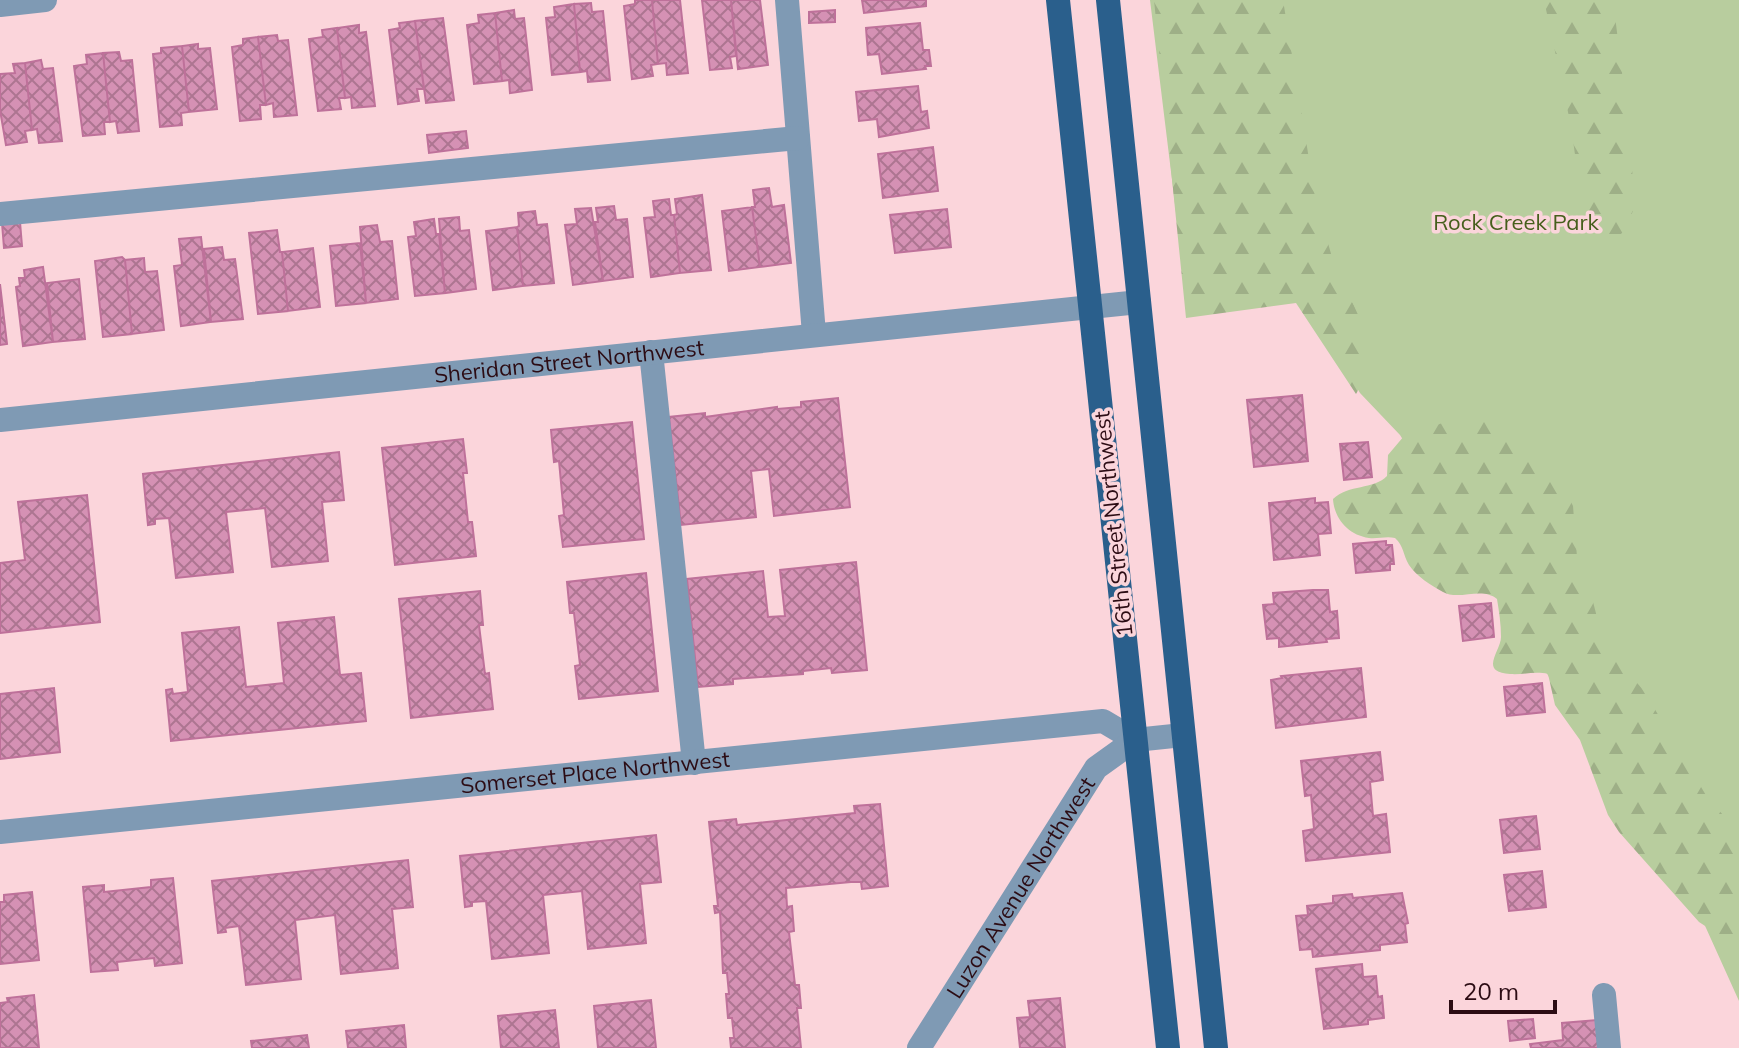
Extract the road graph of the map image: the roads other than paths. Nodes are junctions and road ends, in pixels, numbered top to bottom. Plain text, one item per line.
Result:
1 (45, 0) edge
2 (787, 0) edge
3 (1058, 0) edge
4 (1108, 0) edge
5 (0, 5) edge
6 (798, 138) junction
7 (0, 214) edge
8 (1139, 302) junction
9 (1090, 307) junction
10 (814, 334) junction
11 (651, 352) junction
12 (0, 420) edge
13 (1183, 735) junction
14 (1135, 740) junction
15 (694, 763) junction
16 (0, 832) edge
17 (1604, 995) dead end
18 (919, 1048) edge
19 (1168, 1048) edge
20 (1216, 1048) edge
21 (1609, 1048) edge

1 - 5 street
2 - 6 street
3 - 9 main road, 16th Street Northwest
4 - 8 main road
6 - 7 street
6 - 10 street
8 - 9 street, Sheridan Street Northwest
8 - 13 main road
9 - 10 street, Sheridan Street Northwest
9 - 14 main road, 16th Street Northwest
10 - 11 street, Sheridan Street Northwest
11 - 12 street, Sheridan Street Northwest
11 - 15 street
13 - 14 street
13 - 20 main road
14 - 15 street, Somerset Place Northwest
14 - 18 street, Luzon Avenue Northwest
14 - 19 main road, 16th Street Northwest
15 - 16 street, Somerset Place Northwest
17 - 21 street

